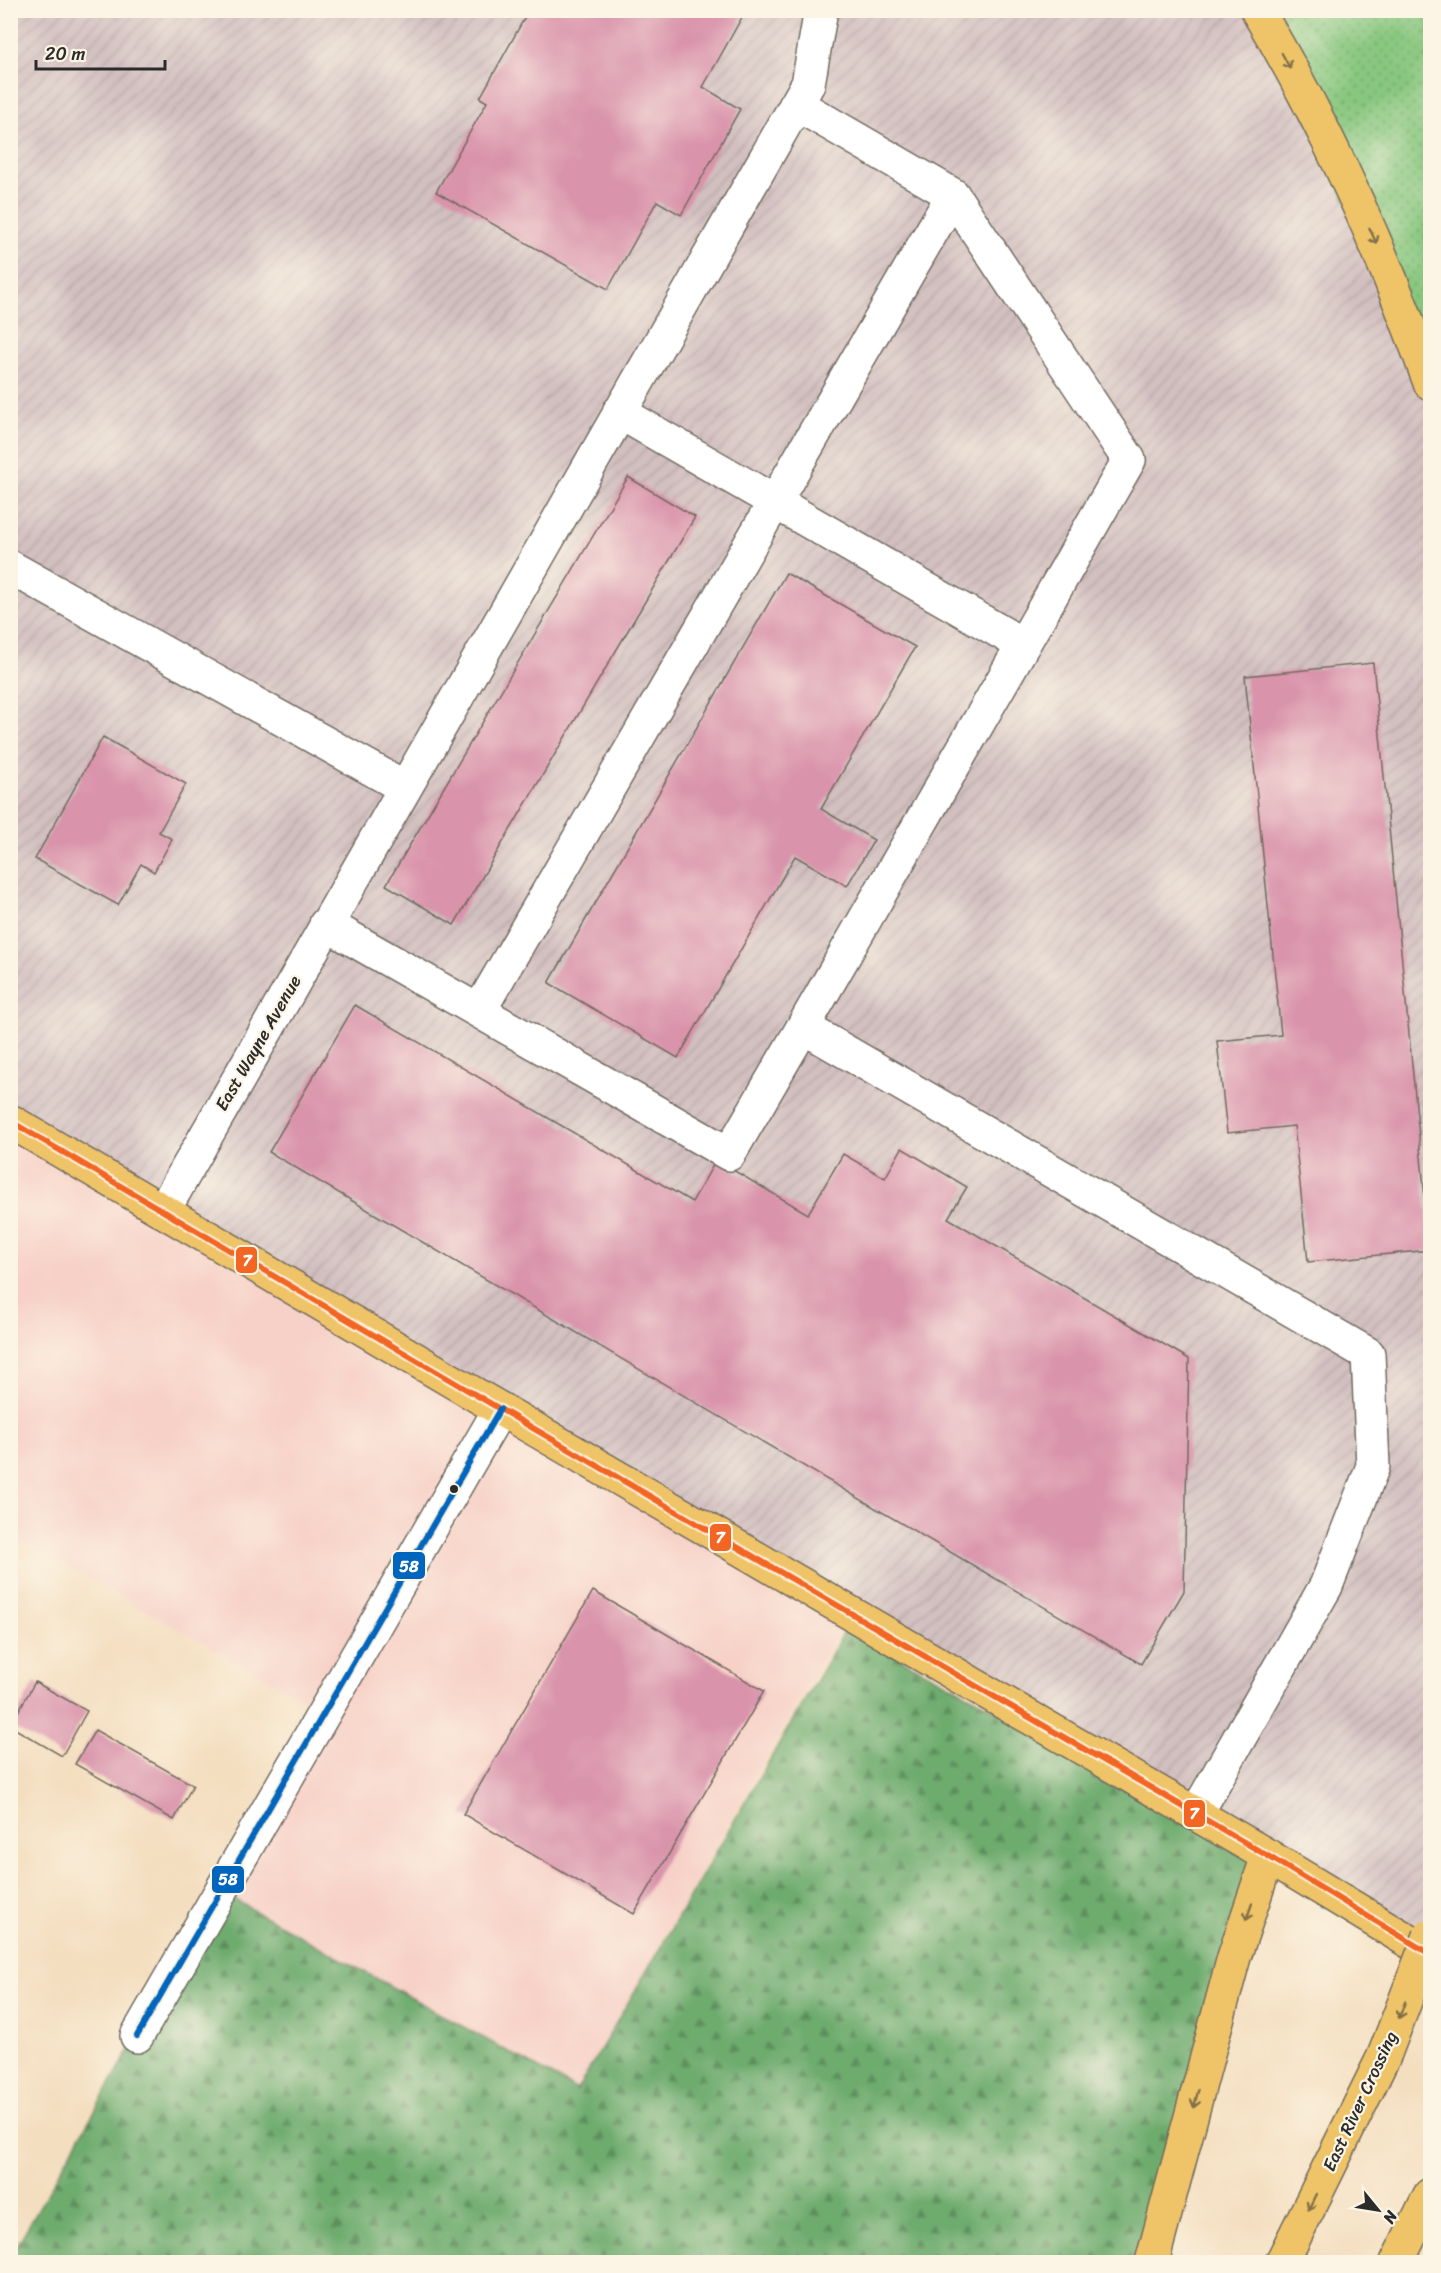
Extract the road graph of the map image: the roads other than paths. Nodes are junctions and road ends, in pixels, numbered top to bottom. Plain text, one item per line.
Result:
1 (821, 10) edge
2 (1257, 10) edge
3 (796, 104) junction
4 (952, 195) junction
5 (1431, 383) edge
6 (619, 412) junction
7 (775, 502) junction
8 (10, 567) edge
9 (1023, 645) junction
10 (404, 787) junction
11 (326, 924) junction
12 (479, 1011) junction
13 (802, 1027) junction
14 (10, 1121) edge
15 (163, 1211) junction
16 (500, 1409) junction
17 (1196, 1814) junction
18 (1268, 1856) junction
19 (1431, 1936) edge
20 (1431, 1954) edge
21 (137, 2036) dead end
22 (1431, 2195) edge
23 (1152, 2262) edge
24 (1282, 2262) edge
25 (1397, 2262) edge

1 - 3 street, East Wayne Avenue
2 -> 5 main road
3 - 4 street
3 - 6 street, East Wayne Avenue
4 - 7 street
4 - 9 street
6 - 7 street
6 - 10 street, East Wayne Avenue
7 - 9 street
7 - 12 street
8 - 10 street
9 - 13 street
10 - 11 street, East Wayne Avenue
11 - 12 street
11 - 15 street, East Wayne Avenue
12 - 13 street
13 - 17 street
14 - 15 main road
15 - 16 main road
16 - 17 main road
16 - 21 street
17 - 18 main road
18 - 20 main road
18 -> 23 main road
19 -> 24 main road, East River Crossing, bridge
22 - 25 main road

